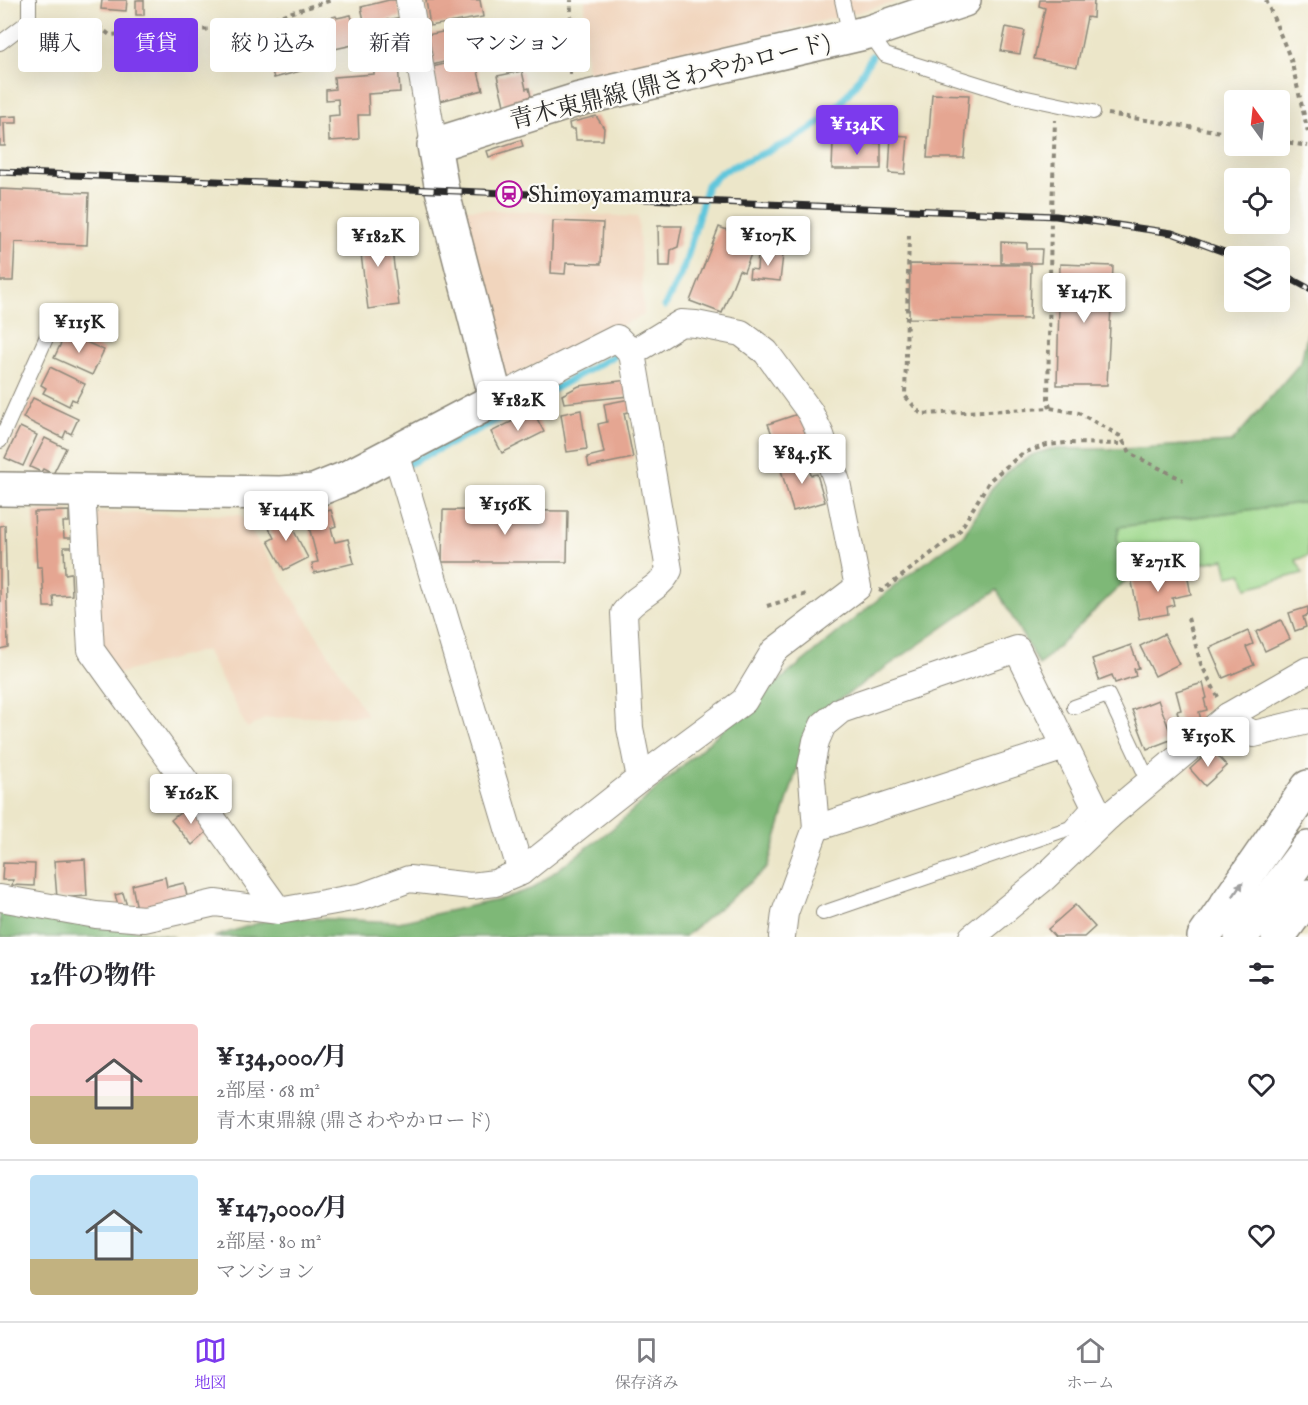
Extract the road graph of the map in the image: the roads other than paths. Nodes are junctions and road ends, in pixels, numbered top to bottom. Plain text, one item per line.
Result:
1 (29, 0) edge
2 (409, 0) edge
3 (842, 0) edge
4 (964, 0) edge
5 (859, 34) junction
6 (0, 43) edge
7 (1093, 112) road end
8 (434, 146) junction
9 (56, 316) dead end
10 (632, 353) junction
11 (496, 399) junction
12 (0, 441) edge
13 (399, 464) junction
14 (0, 489) edge
15 (83, 501) junction
16 (1308, 670) edge
17 (1074, 707) dead end
18 (1228, 716) junction
19 (1308, 722) edge
20 (1065, 747) junction
21 (640, 778) junction
22 (1149, 782) junction
23 (1308, 787) edge
24 (1101, 809) junction
25 (816, 828) junction
26 (1308, 848) edge
27 (521, 872) junction
28 (1308, 896) edge
29 (0, 898) edge
30 (279, 911) junction
31 (823, 913) dead end
32 (782, 937) edge
33 (972, 937) edge
34 (1204, 937) edge
35 (1241, 937) edge
36 (1278, 937) edge

1 - 6 lane
2 - 8 street
3 - 5 lane
4 - 5 main road, 青木東鼎線 (鼎さわやかロード)
5 - 7 lane
5 - 8 main road, 青木東鼎線 (鼎さわやかロード)
8 - 11 main road
9 - 12 lane
10 - 11 street
10 - 21 street
10 - 21 street
11 - 13 main road
13 - 15 main road
13 - 27 street
14 - 15 main road
15 - 30 street
16 - 18 street
17 - 22 lane
18 - 19 street
18 - 22 street
20 - 24 street
20 - 25 street
20 - 25 street
21 - 27 street
22 - 24 street
34 -> 23 main road
24 - 31 lane
24 - 33 street
25 - 32 street
26 - 35 main road
27 - 30 street
28 - 36 main road
29 - 30 street

